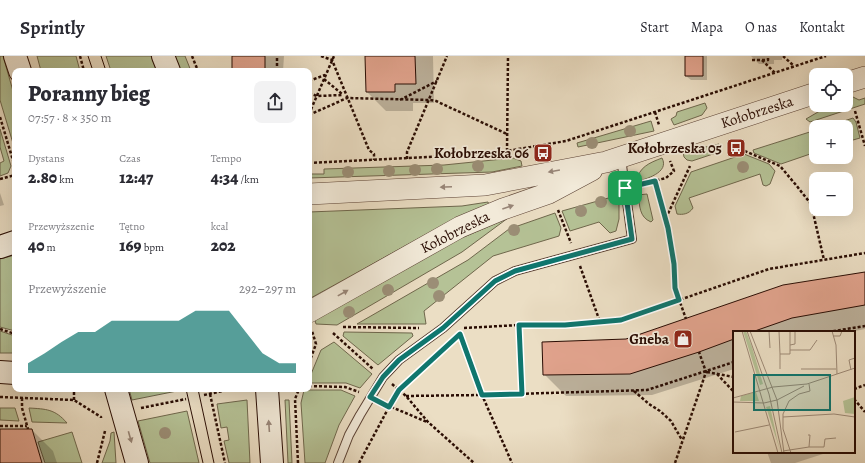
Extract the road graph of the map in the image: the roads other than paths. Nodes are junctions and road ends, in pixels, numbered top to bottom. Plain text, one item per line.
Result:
1 (15, 56) edge
2 (163, 56) edge
3 (19, 68) edge
4 (168, 68) edge
5 (865, 77) edge
6 (853, 81) edge
7 (809, 95) edge
8 (614, 159) junction
9 (312, 194) edge
10 (12, 243) edge
11 (0, 247) edge
12 (312, 320) edge
13 (0, 372) edge
14 (12, 373) edge
15 (117, 392) edge
16 (267, 392) edge
17 (137, 463) edge
18 (272, 463) edge
19 (338, 463) edge

1 - 3 main road
2 - 4 main road
5 - 6 street
7 - 8 street, Kołobrzeska
8 -> 9 street, Kołobrzeska
12 -> 8 street, Kołobrzeska
8 - 19 lane
10 - 11 main road
13 - 14 main road
15 -> 17 main road
18 -> 16 main road

